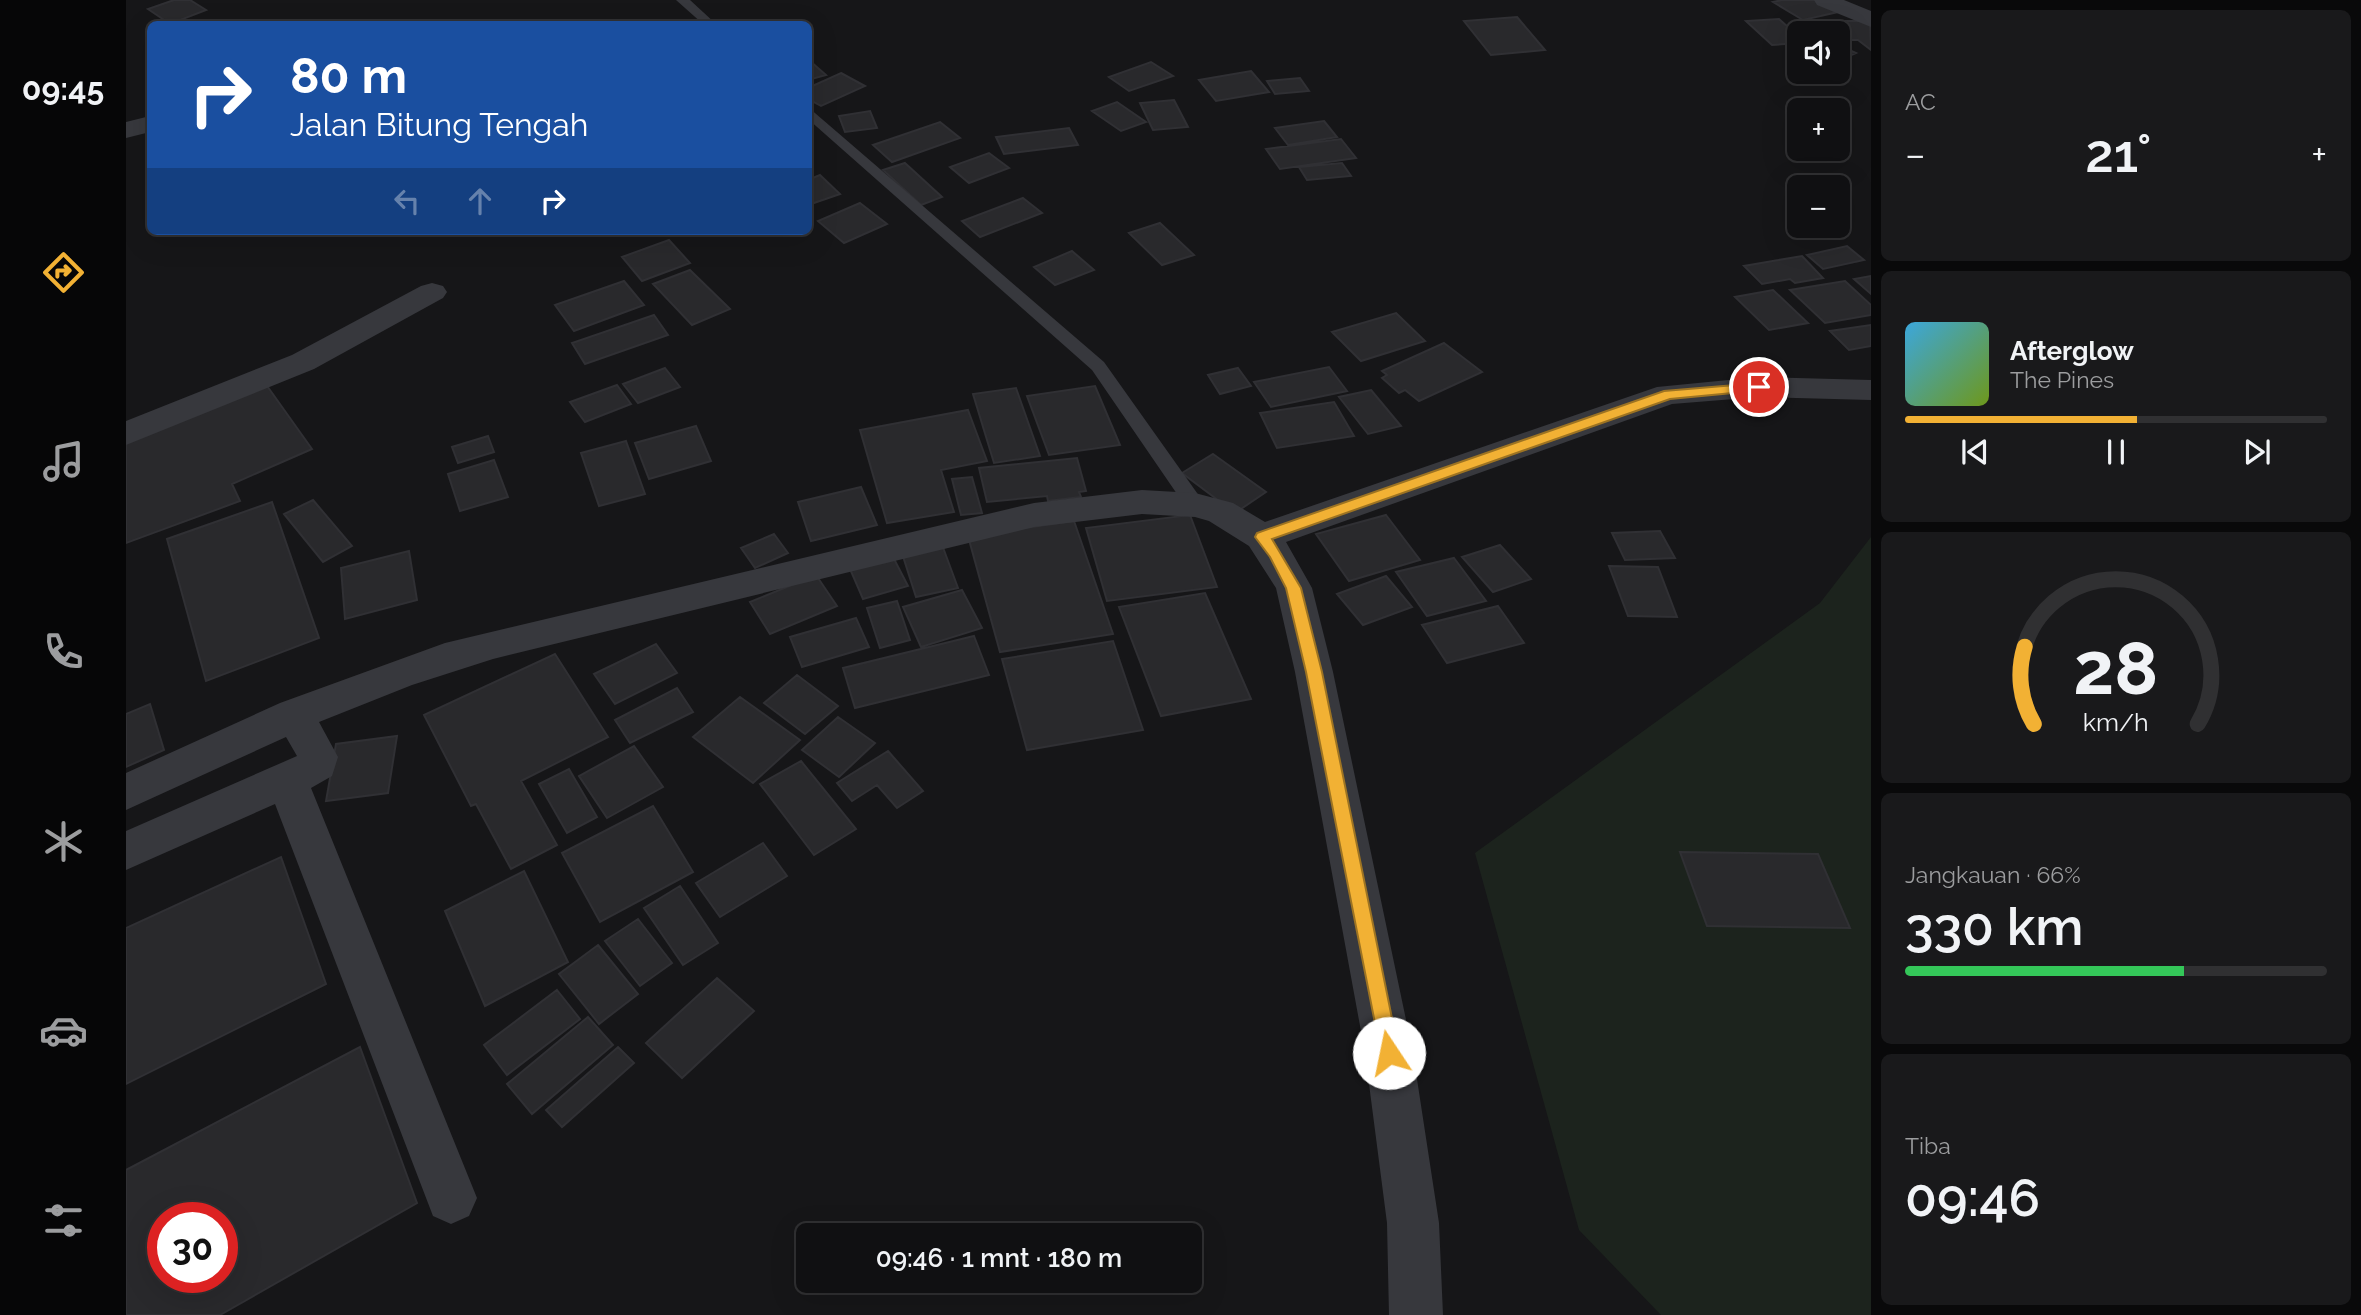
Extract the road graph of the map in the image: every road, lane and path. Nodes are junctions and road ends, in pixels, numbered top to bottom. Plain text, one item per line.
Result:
1 (682, 0) edge
2 (1825, 0) edge
3 (1871, 20) edge
4 (706, 21) edge
5 (812, 115) edge
6 (147, 125) edge
7 (126, 130) edge
8 (432, 292) dead end
9 (1871, 390) edge
10 (126, 434) edge
11 (1195, 505) junction
12 (1262, 537) junction
13 (294, 714) junction
14 (287, 780) junction
15 (126, 792) edge
16 (126, 851) edge
17 (451, 1198) dead end
18 (1416, 1315) edge

1 - 4 lane
2 - 3 street
5 - 11 lane
6 - 7 street
8 - 10 street
9 - 12 street
11 - 12 street
11 - 13 street
12 - 18 street
13 - 14 street
13 - 15 street
14 - 16 street
14 - 17 street

